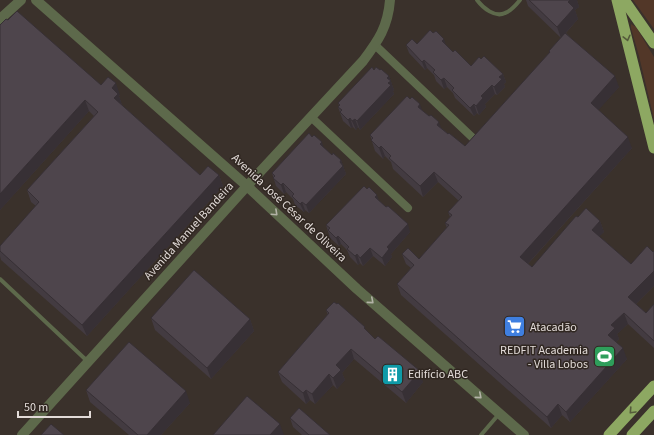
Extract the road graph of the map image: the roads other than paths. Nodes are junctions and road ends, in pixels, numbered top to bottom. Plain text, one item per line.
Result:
1 (21, 0) edge
2 (36, 0) edge
3 (390, 0) edge
4 (477, 0) edge
5 (520, 0) edge
6 (617, 0) edge
7 (624, 0) edge
8 (627, 0) edge
9 (0, 19) edge
10 (654, 42) edge
11 (375, 45) junction
12 (311, 117) junction
13 (475, 140) edge
14 (654, 148) edge
15 (247, 186) junction
16 (408, 208) dead end
17 (0, 279) edge
18 (89, 361) junction
19 (654, 386) edge
20 (654, 411) edge
21 (500, 414) junction
22 (22, 435) edge
23 (481, 435) edge
24 (524, 435) edge
25 (609, 435) edge
26 (632, 435) edge

1 - 9 street
2 - 15 street, Avenida José César de Oliveira
3 - 11 street, Avenida Manuel Bandeira
4 - 5 lane
6 -> 14 highway
7 - 10 highway
8 - 10 street
11 - 12 street, Avenida Manuel Bandeira
11 - 13 street
12 - 15 street, Avenida Manuel Bandeira
12 - 16 street
15 - 18 street, Avenida Manuel Bandeira
15 -> 21 street, Avenida José César de Oliveira
17 - 18 lane
18 - 22 street, Avenida Manuel Bandeira
19 -> 25 highway
20 - 26 highway
21 - 23 lane
21 - 24 street, Avenida José César de Oliveira

